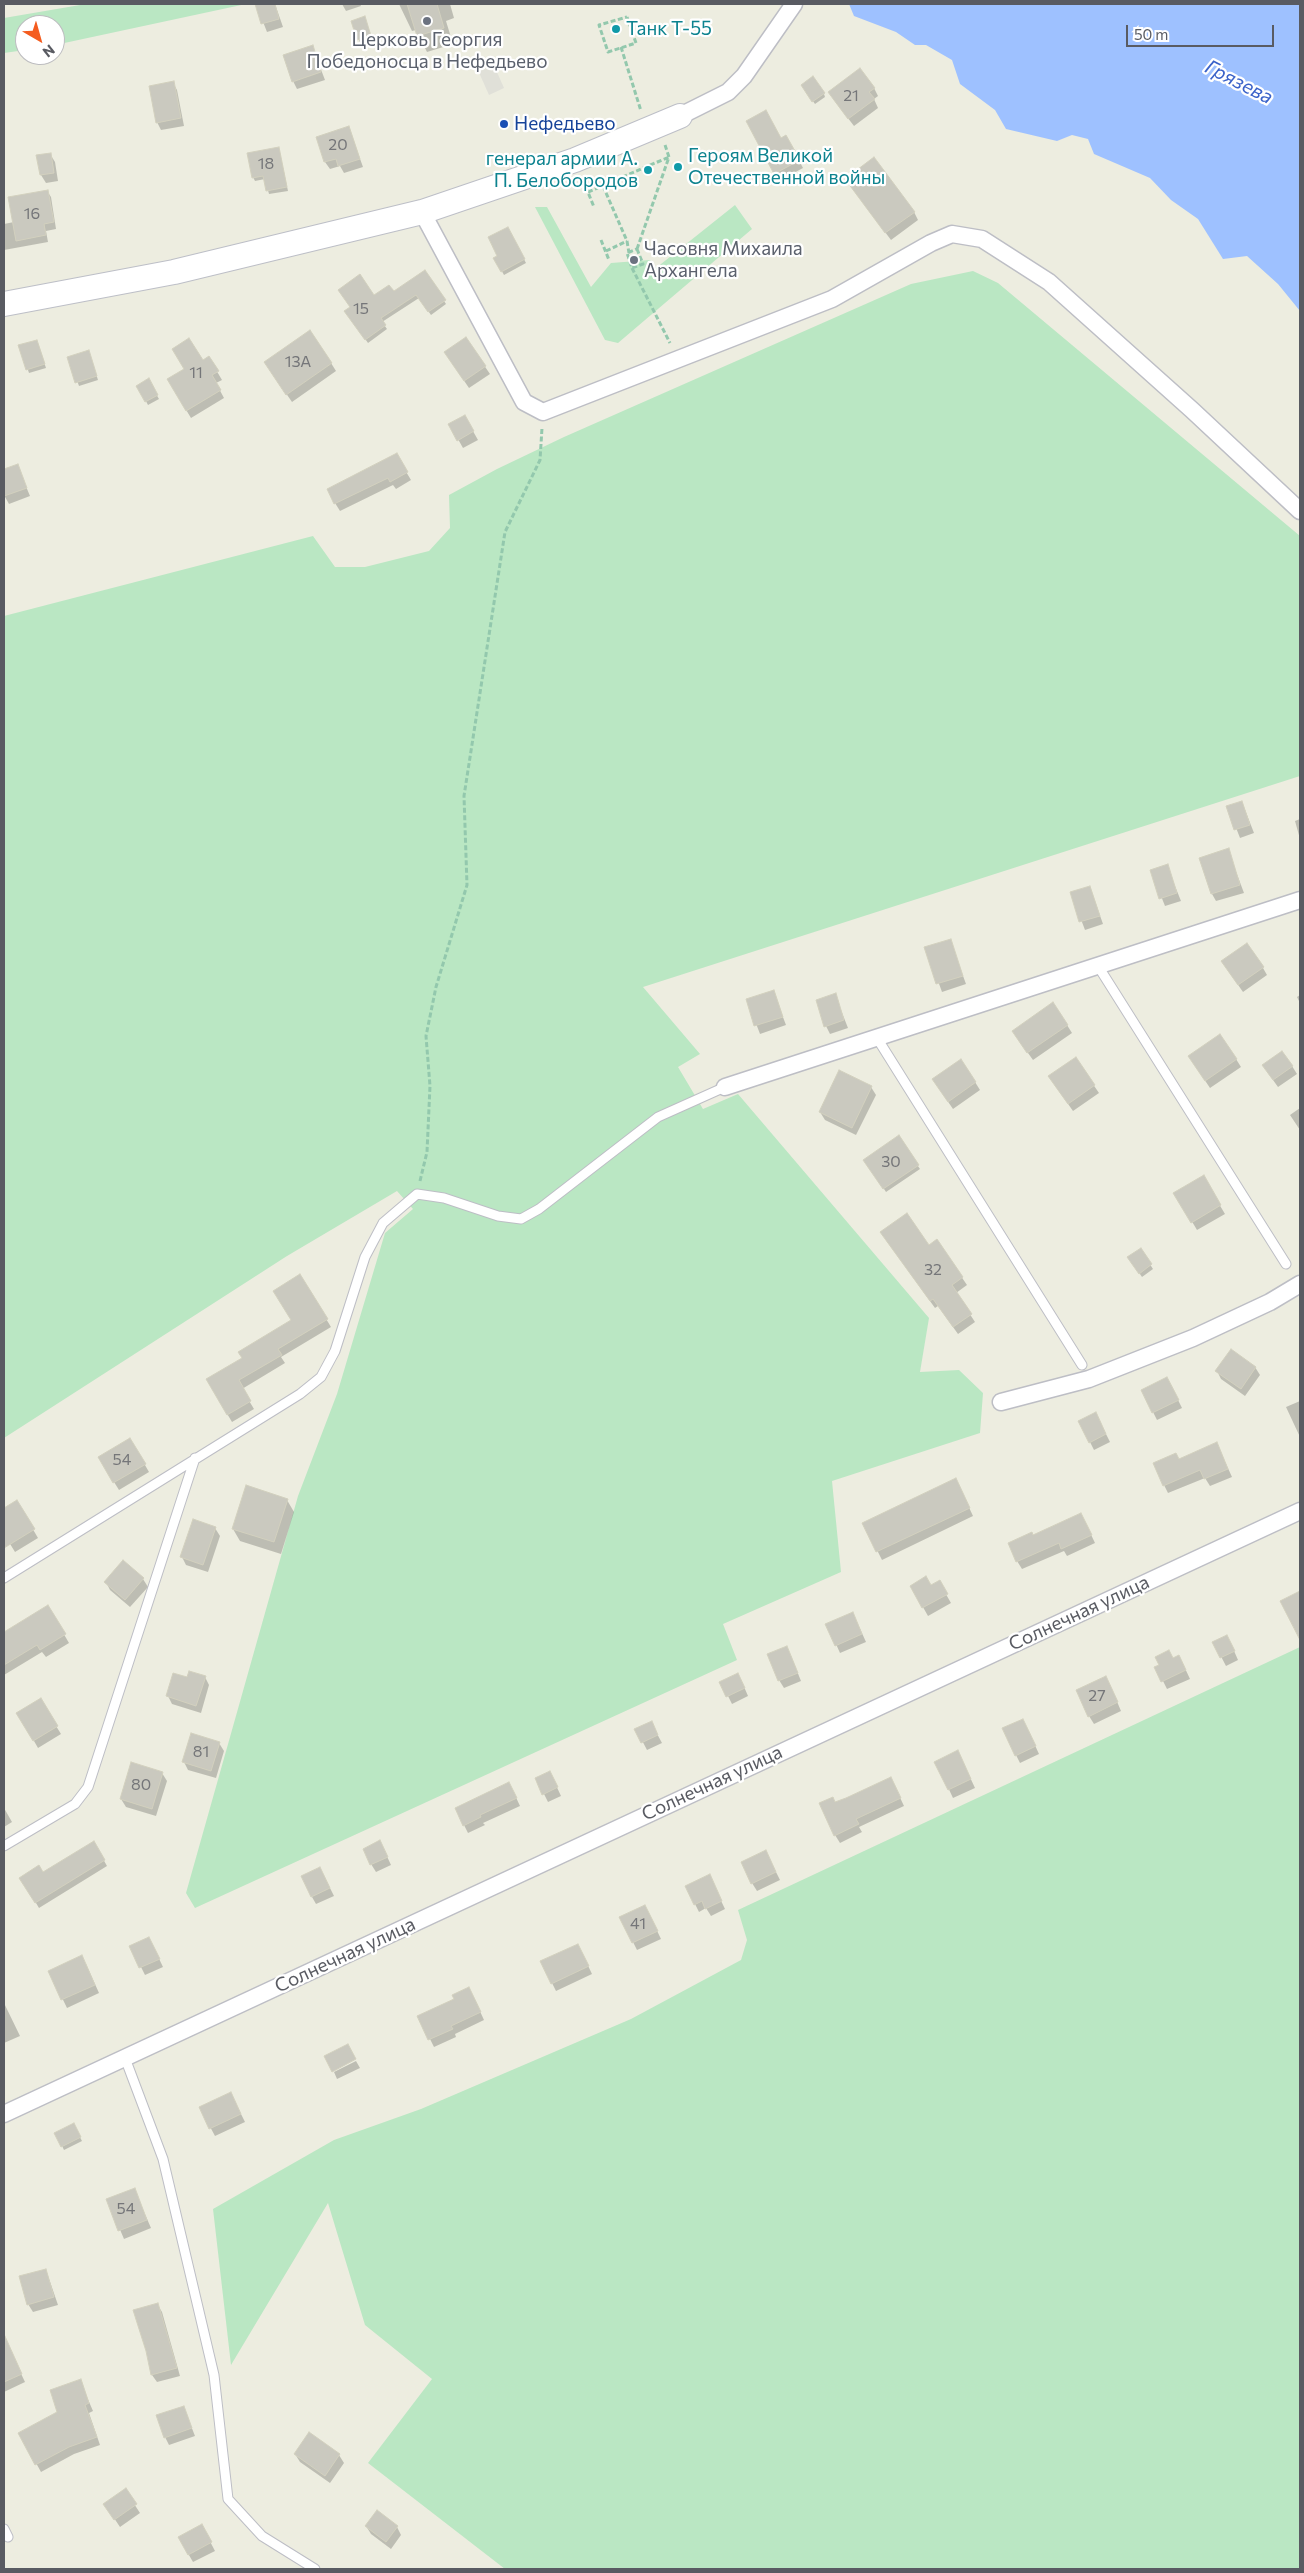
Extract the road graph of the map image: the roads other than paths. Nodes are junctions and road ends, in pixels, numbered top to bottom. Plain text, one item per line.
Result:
1 (794, 4) edge
2 (680, 116) joint
3 (422, 212) junction
4 (4, 304) edge
5 (1300, 511) edge
6 (1300, 900) edge
7 (1098, 966) junction
8 (876, 1038) junction
9 (725, 1087) joint
10 (1286, 1264) dead end
11 (1300, 1284) edge
12 (1082, 1365) dead end
13 (1001, 1402) dead end
14 (195, 1458) junction
15 (1300, 1511) edge
16 (4, 1578) edge
17 (4, 1846) edge
18 (125, 2058) junction
19 (4, 2114) edge
20 (315, 2569) edge

1 - 2 street
2 - 3 street
3 - 4 street
3 - 5 street
6 - 7 street
7 - 8 street
7 - 10 lane
8 - 9 street
8 - 12 lane
9 - 14 lane
11 - 13 street
14 - 16 lane
14 - 17 lane
15 - 18 street, Солнечная улица
18 - 19 street, Солнечная улица
18 - 20 lane

